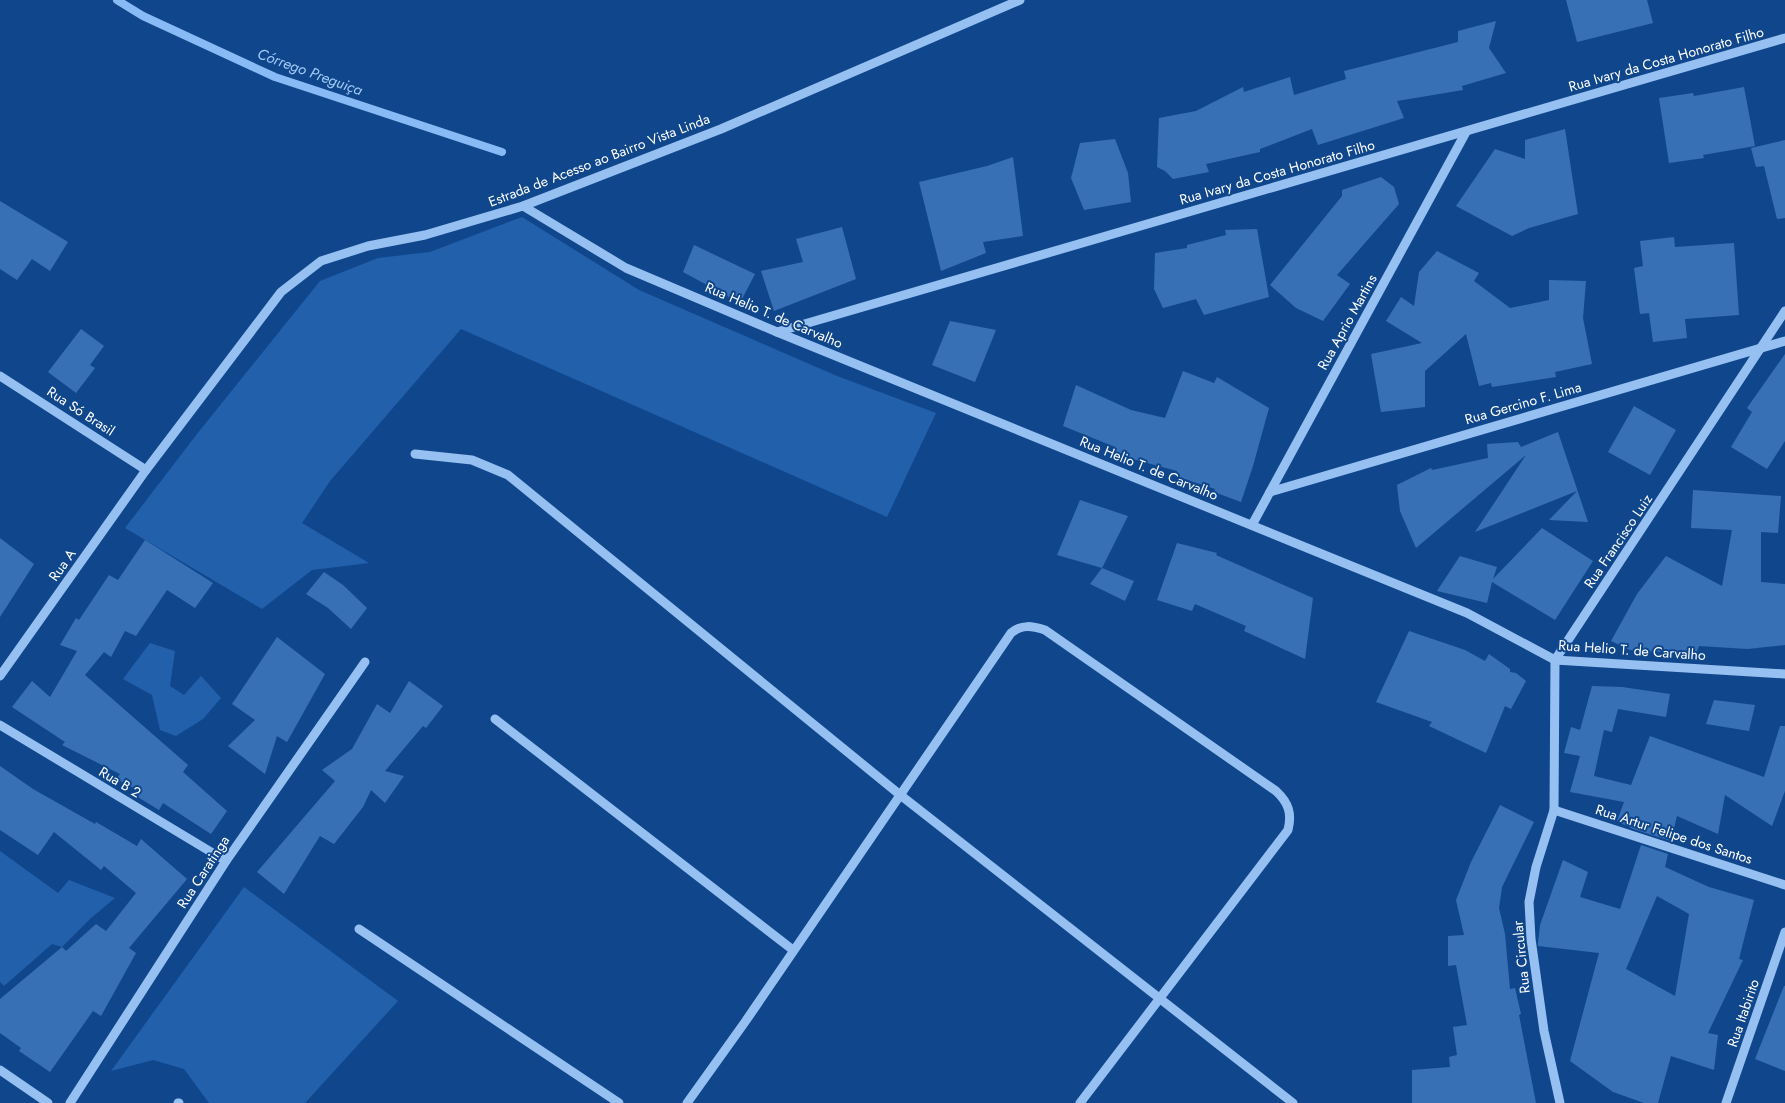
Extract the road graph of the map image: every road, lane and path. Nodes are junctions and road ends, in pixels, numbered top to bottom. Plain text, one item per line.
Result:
1 (1020, 0) edge
2 (1785, 38) edge
3 (1466, 132) junction
4 (523, 206) junction
5 (1785, 311) edge
6 (777, 332) junction
7 (1785, 341) edge
8 (1764, 346) junction
9 (0, 376) edge
10 (415, 454) dead end
11 (146, 470) junction
12 (1270, 492) junction
13 (1252, 525) junction
14 (1555, 660) junction
15 (366, 662) dead end
16 (1785, 674) edge
17 (0, 676) edge
18 (495, 720) dead end
19 (0, 726) edge
20 (899, 794) junction
21 (1554, 810) junction
22 (226, 861) junction
23 (1785, 884) edge
24 (359, 928) dead end
25 (1785, 932) edge
26 (793, 950) junction
27 (1160, 998) junction
28 (0, 1070) edge
29 (48, 1103) edge
30 (70, 1103) edge
31 (618, 1103) edge
32 (687, 1103) edge
33 (1080, 1103) edge
34 (1293, 1103) edge
35 (1561, 1103) edge
36 (1726, 1103) edge

1 - 4 street, Estrada de Acesso ao Bairro Vista Linda
2 - 3 street, Rua Ivary da Costa Honorato Filho
3 - 6 street, Rua Ivary da Costa Honorato Filho
3 - 12 street, Rua Aprio Martins
4 - 6 street, Rua Helio T. de Carvalho
4 - 11 street, Estrada de Acesso ao Bairro Vista Linda
5 - 8 street, Rua Francisco Luiz
6 - 13 street, Rua Helio T. de Carvalho
7 - 8 street, Rua Gercino F. Lima
8 - 12 street, Rua Gercino F. Lima
8 - 14 street, Rua Francisco Luiz
9 - 11 street, Rua Só Brasil
10 - 20 street
11 - 17 street, Rua A
12 - 13 street, Rua Aprio Martins
13 - 14 street, Rua Helio T. de Carvalho
14 - 16 street, Rua Helio T. de Carvalho
14 - 21 street
15 - 22 street, Rua Caratinga
18 - 26 street
19 - 22 street, Rua B 2
20 - 26 street
20 - 27 street
20 - 27 street
21 - 23 street, Rua Artur Felipe dos Santos
21 - 35 street, Rua Circular
22 - 30 street, Rua Caratinga
24 - 31 street
25 - 36 street, Rua Itabirito
26 - 32 street
27 - 33 street
27 - 34 street
28 - 29 street

